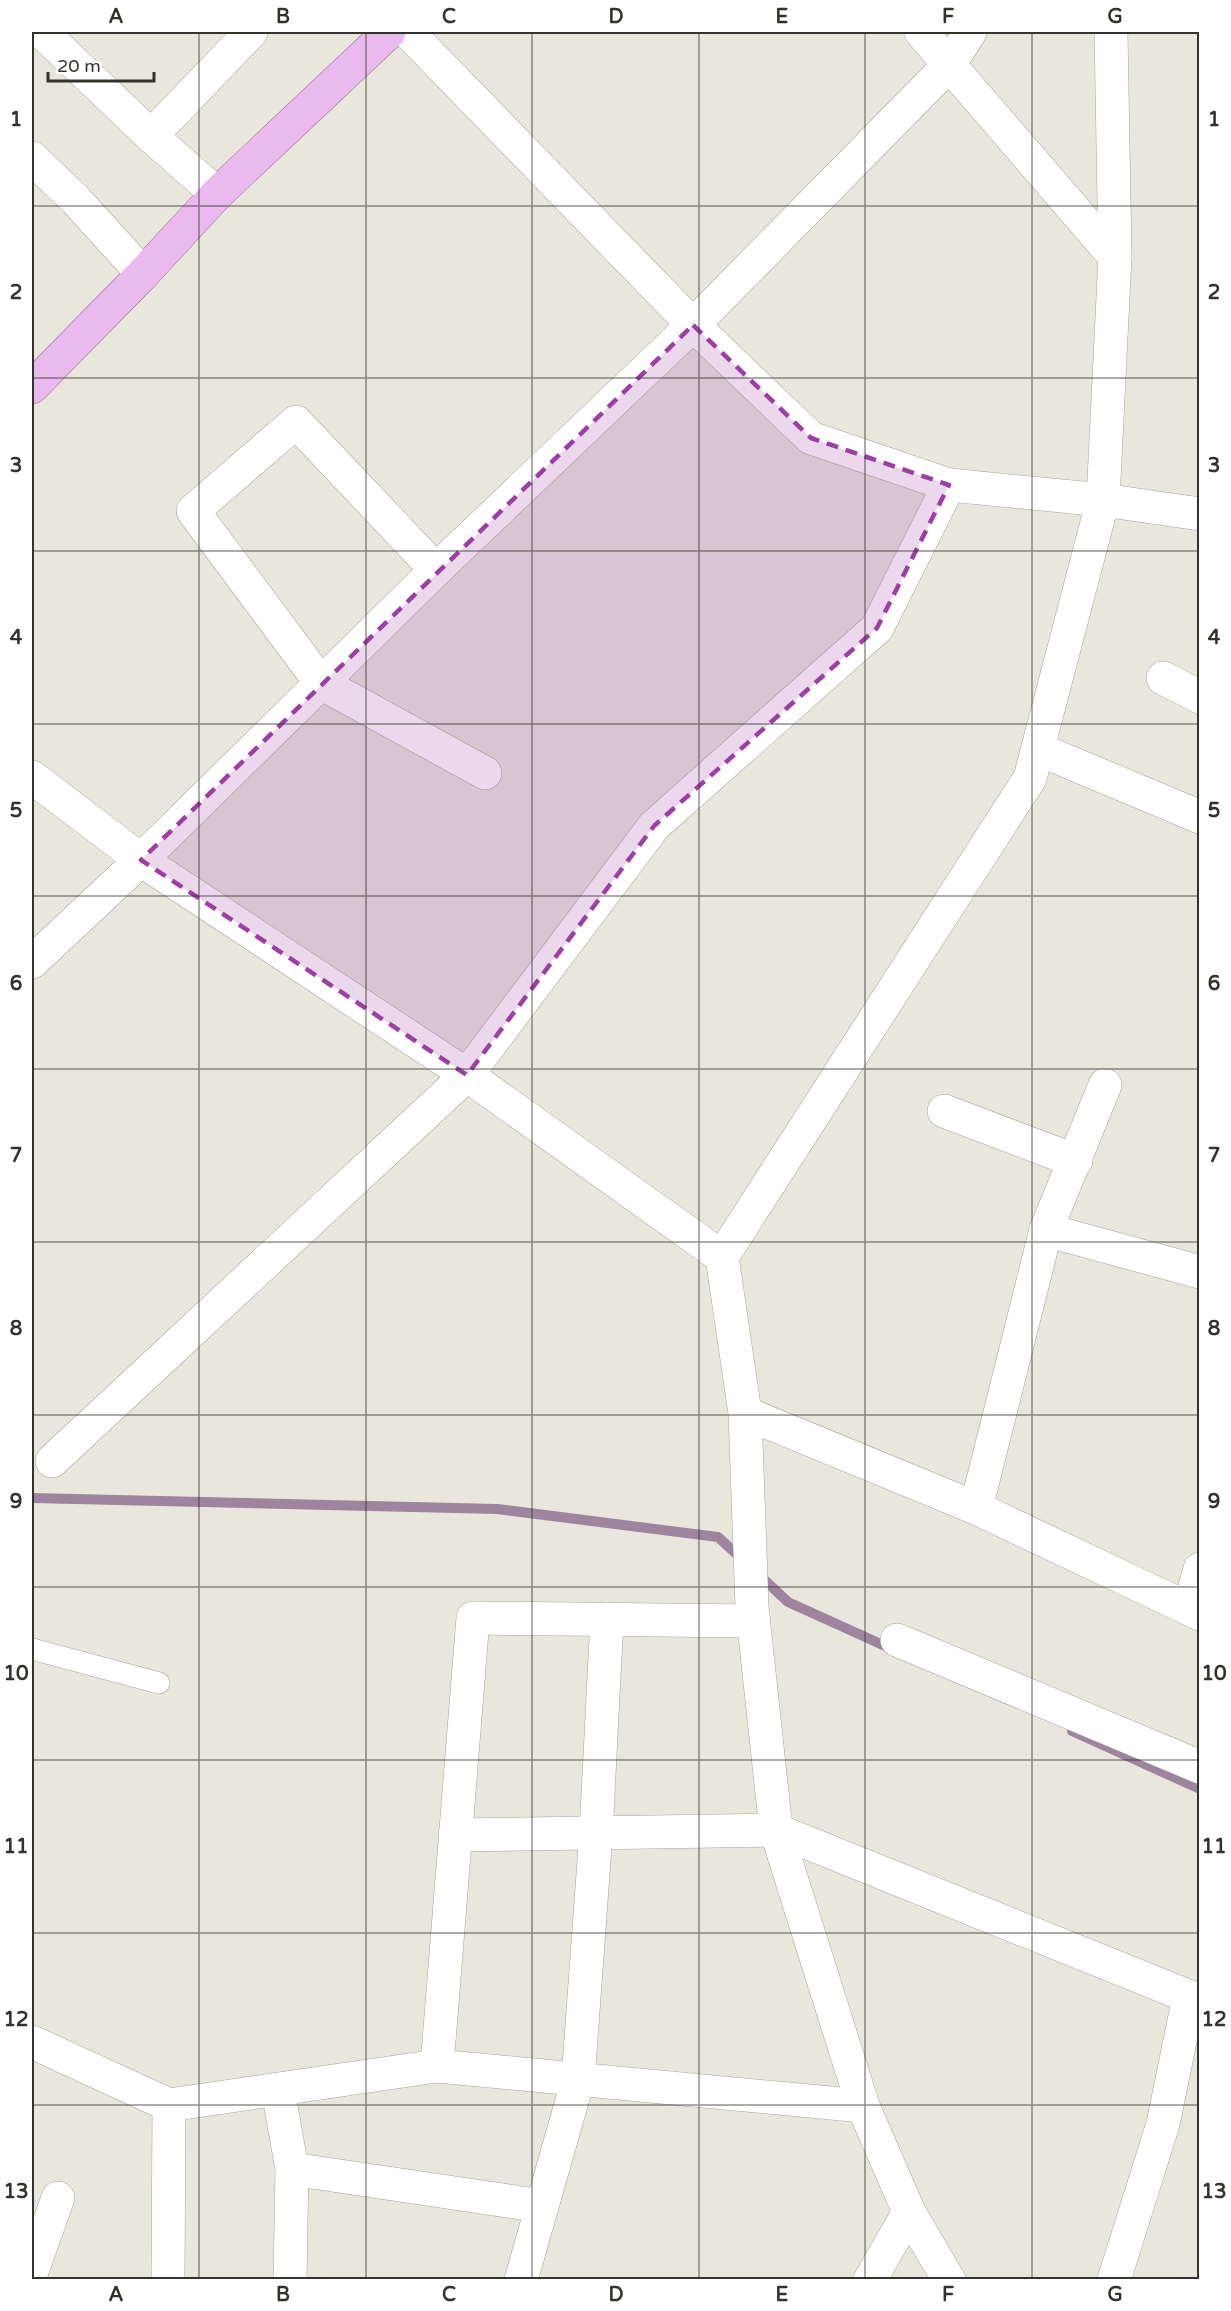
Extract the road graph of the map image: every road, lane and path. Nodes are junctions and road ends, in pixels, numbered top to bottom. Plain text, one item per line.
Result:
1 (42, 32) edge
2 (251, 32) edge
3 (389, 32) edge
4 (408, 32) edge
5 (921, 32) edge
6 (970, 32) edge
7 (1111, 32) edge
8 (949, 65) junction
9 (151, 136) junction
10 (32, 158) edge
11 (217, 194) junction
12 (1115, 256) junction
13 (143, 274) junction
14 (693, 325) junction
15 (32, 387) edge
16 (949, 485) junction
17 (1103, 501) junction
18 (1189, 512) edge
19 (436, 570) junction
20 (1163, 678) dead end
21 (321, 683) junction
22 (1200, 697) edge
23 (1042, 734) junction
24 (485, 773) dead end
25 (32, 777) edge
26 (1200, 817) edge
27 (141, 860) junction
28 (32, 962) edge
29 (467, 1075) junction
30 (1105, 1085) dead end
31 (944, 1112) dead end
32 (1076, 1161) junction
33 (1046, 1230) junction
34 (722, 1257) junction
35 (1200, 1272) edge
36 (745, 1413) junction
37 (52, 1461) dead end
38 (976, 1508) junction
39 (1200, 1569) edge
40 (1194, 1612) edge
41 (753, 1614) junction
42 (608, 1619) junction
43 (897, 1640) dead end
44 (32, 1649) edge
45 (159, 1683) dead end
46 (1200, 1767) edge
47 (776, 1830) junction
48 (596, 1833) junction
49 (454, 1835) junction
50 (1194, 1999) edge
51 (32, 2042) edge
52 (437, 2067) junction
53 (578, 2079) junction
54 (278, 2090) junction
55 (170, 2105) junction
56 (863, 2106) junction
57 (292, 2169) junction
58 (58, 2198) dead end
59 (542, 2206) junction
60 (909, 2212) junction
61 (32, 2271) edge
62 (168, 2280) edge
63 (290, 2280) edge
64 (521, 2280) edge
65 (870, 2280) edge
66 (949, 2280) edge
67 (1114, 2280) edge

1 - 9 street
2 - 9 street
3 - 11 main road
4 - 14 street
5 - 8 street
6 - 8 street
7 - 12 street
8 - 12 street
8 - 14 street
9 - 11 street
10 - 13 street
11 - 13 main road
12 - 17 street
13 - 15 main road
14 - 16 street
14 - 19 street
16 - 17 street
16 - 29 street
17 - 18 street
17 - 23 street
19 - 21 street
19 - 21 street
20 - 22 street
21 - 24 street
21 - 27 street
23 - 26 street
23 - 34 street
25 - 27 street
27 - 28 street
27 - 29 street
29 - 34 street
29 - 37 street
30 - 32 street
31 - 32 street
32 - 33 street
33 - 35 street
33 - 38 street
34 - 36 street
36 - 38 street
36 - 41 street
38 - 40 street
39 - 40 street
41 - 42 street
41 - 47 street
42 - 48 street
42 - 49 street
43 - 46 street
44 - 45 lane
47 - 48 street
47 - 50 street
47 - 56 street
48 - 49 street
48 - 53 street
49 - 52 street
50 - 67 street
51 - 55 street
52 - 53 street
52 - 54 street
53 - 56 street
53 - 59 street
54 - 55 street
54 - 57 street
55 - 62 street
56 - 60 street
57 - 59 street
57 - 63 street
58 - 61 street
59 - 64 street
60 - 65 street
60 - 66 street

